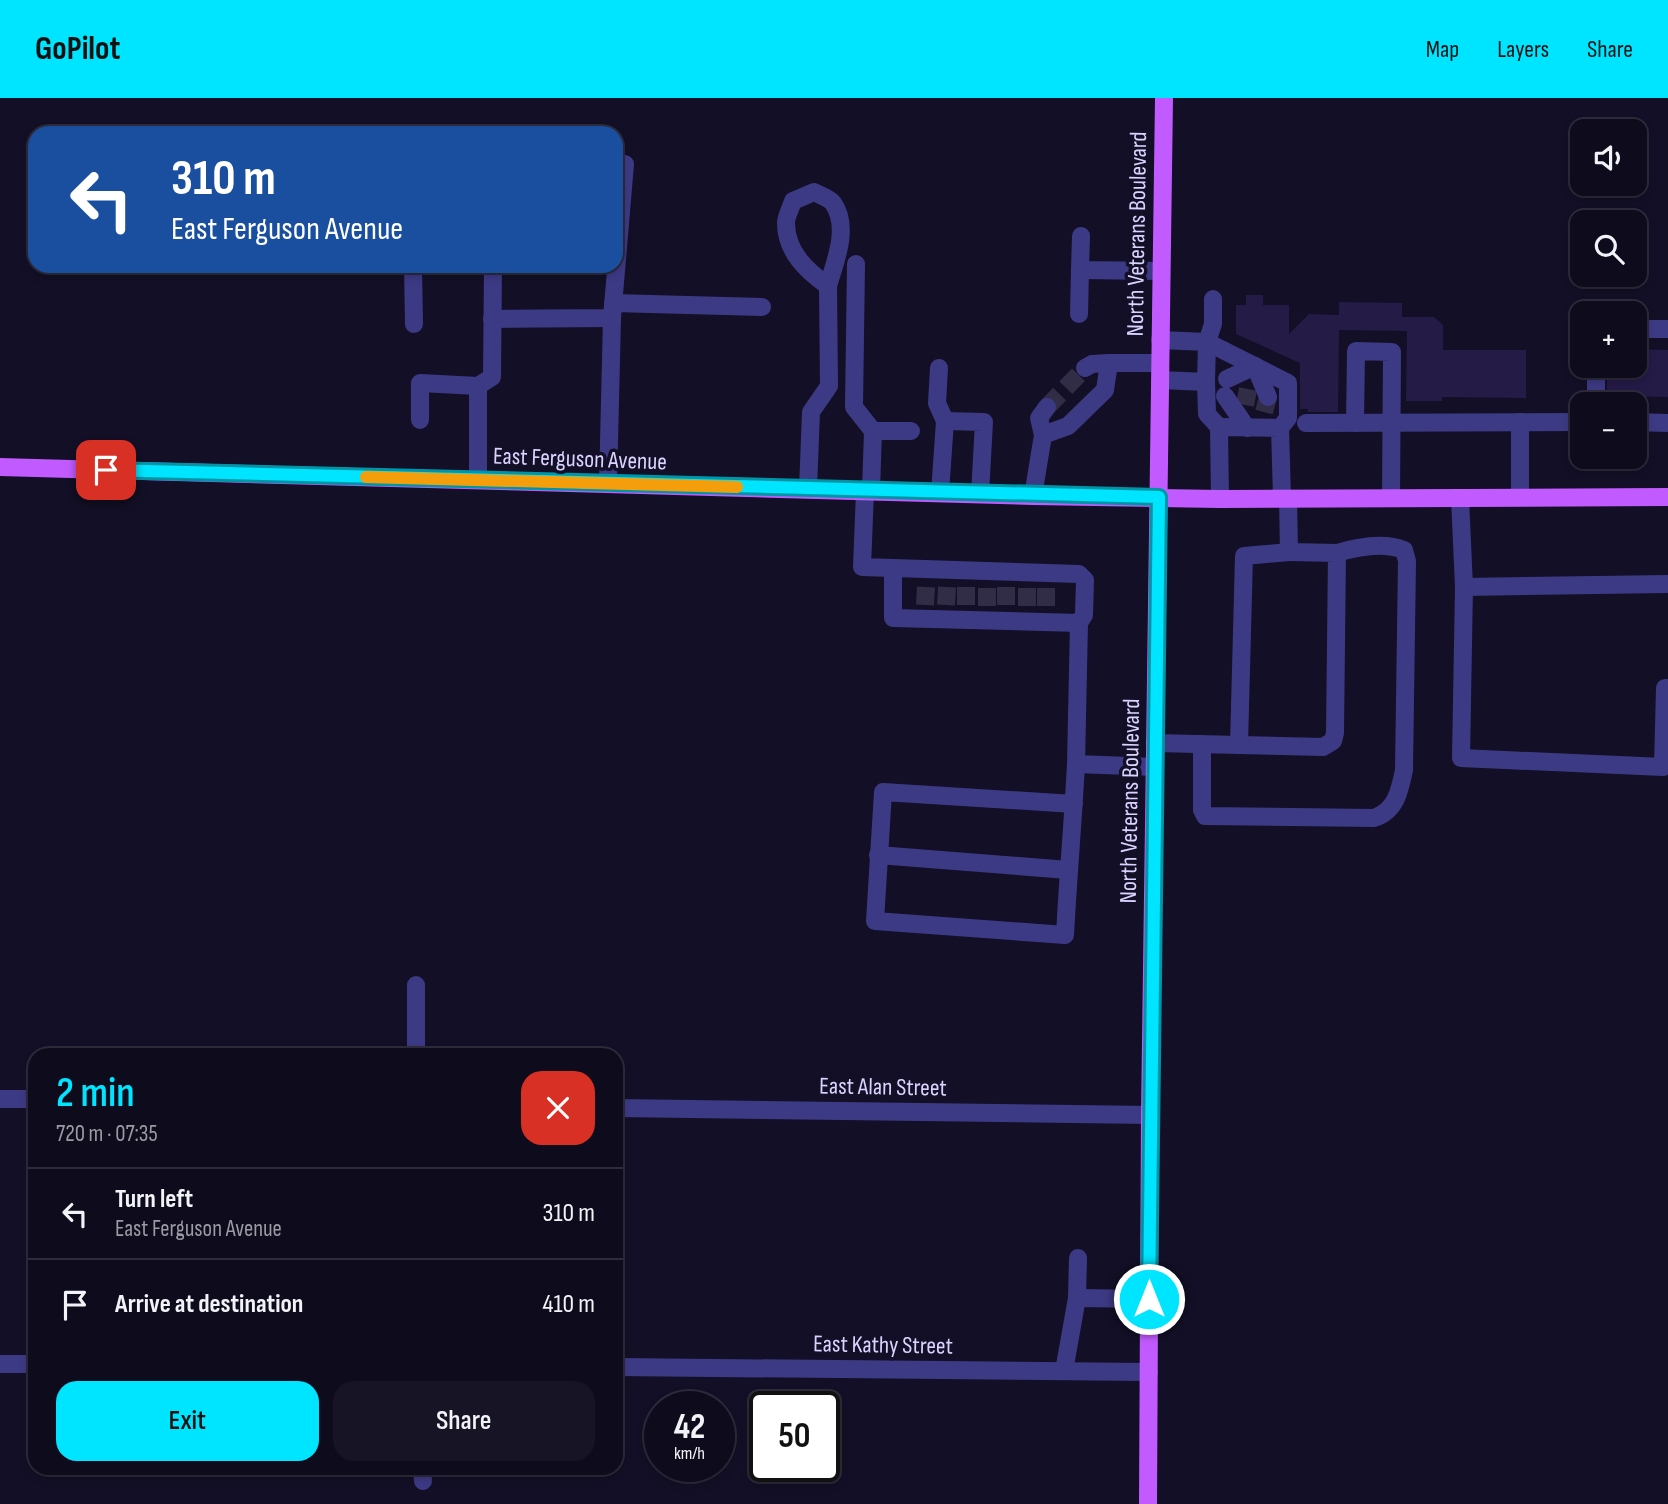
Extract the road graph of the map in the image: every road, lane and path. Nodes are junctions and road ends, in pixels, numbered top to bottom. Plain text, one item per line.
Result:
1 (1164, 98) edge
2 (623, 164) edge
3 (623, 188) edge
4 (1081, 236) dead end
5 (856, 264) dead end
6 (1080, 270) junction
7 (1161, 271) junction
8 (413, 273) edge
9 (494, 273) edge
10 (616, 273) edge
11 (828, 286) junction
12 (1213, 299) dead end
13 (762, 307) dead end
14 (613, 310) junction
15 (1079, 314) dead end
16 (492, 319) junction
17 (414, 324) dead end
18 (1647, 329) edge
19 (1668, 329) edge
20 (1160, 340) junction
21 (1207, 342) junction
22 (1109, 363) junction
23 (1255, 366) junction
24 (939, 368) dead end
25 (1085, 368) tunnel mouth
26 (1160, 372) junction
27 (1206, 382) junction
28 (478, 387) junction
29 (1047, 407) tunnel mouth
30 (419, 420) dead end
31 (946, 421) junction
32 (1391, 422) junction
33 (1520, 422) junction
34 (1570, 422) edge
35 (1647, 422) edge
36 (1306, 423) dead end
37 (1355, 423) junction
38 (1668, 423) edge
39 (1219, 428) junction
40 (1247, 428) junction
41 (1280, 428) junction
42 (873, 431) junction
43 (911, 431) dead end
44 (1043, 435) junction
45 (0, 467) edge
46 (478, 480) junction
47 (608, 484) junction
48 (808, 489) junction
49 (868, 491) junction
50 (940, 493) junction
51 (980, 494) junction
52 (1033, 496) junction
53 (1159, 497) junction
54 (1520, 497) junction
55 (1668, 497) edge
56 (1285, 498) junction
57 (1391, 498) junction
58 (1460, 498) junction
59 (1220, 499) junction
60 (1289, 552) junction
61 (1337, 553) junction
62 (893, 568) junction
63 (1668, 584) edge
64 (1464, 587) junction
65 (926, 595) junction
66 (947, 595) junction
67 (966, 596) junction
68 (1027, 597) junction
69 (1079, 623) junction
70 (1668, 688) edge
71 (1155, 743) junction
72 (1202, 744) junction
73 (1239, 745) junction
74 (1076, 764) junction
75 (1155, 767) junction
76 (1074, 804) junction
77 (878, 855) junction
78 (1068, 870) junction
79 (416, 985) dead end
80 (416, 1048) edge
81 (0, 1099) edge
82 (28, 1100) edge
83 (623, 1108) edge
84 (1150, 1115) junction
85 (1078, 1258) dead end
86 (1077, 1298) junction
87 (1149, 1299) junction
88 (0, 1364) edge
89 (28, 1364) edge
90 (623, 1367) edge
91 (1064, 1371) junction
92 (1149, 1372) junction
93 (1148, 1504) edge

1 - 7 main road, North Veterans Boulevard
2 - 3 street
4 - 6 street
5 - 42 street
6 - 7 street
6 - 15 street
7 - 20 main road, North Veterans Boulevard
8 - 17 street
9 - 16 street
10 - 14 street
11 - 11 street
11 - 48 street
12 - 21 street
13 - 14 street
14 - 16 street
14 - 47 street
16 - 28 street
18 - 19 street
20 - 21 street
20 - 26 main road, North Veterans Boulevard
21 - 23 street
21 - 27 street
22 - 25 street
22 - 26 street
22 - 44 street
23 - 40 street
23 - 40 street
23 - 40 street
23 - 41 street
24 - 31 street
26 - 27 street
26 - 53 main road, North Veterans Boulevard
27 - 39 street
28 - 30 street
28 - 46 street
29 - 44 street
31 - 50 street
31 - 51 street
32 - 33 street
32 - 37 street
32 - 37 street
32 - 57 street
33 - 34 street
33 - 54 street
35 - 38 street
36 - 37 street
39 - 40 street
39 - 59 street
40 - 41 street
41 - 56 street
42 - 43 street
42 - 49 street
44 - 52 street
45 - 46 main road, East Ferguson Avenue
46 - 47 main road, East Ferguson Avenue
47 - 48 main road, East Ferguson Avenue
48 - 49 main road, East Ferguson Avenue
49 - 50 main road, East Ferguson Avenue
49 - 62 street
50 - 51 main road, East Ferguson Avenue
51 - 52 main road, East Ferguson Avenue
52 - 53 main road, East Ferguson Avenue
53 - 59 main road, East Ferguson Avenue
53 - 71 main road, North Veterans Boulevard
54 - 55 main road, East Ferguson Avenue
54 - 58 main road, East Ferguson Avenue
56 - 57 main road, East Ferguson Avenue
56 - 59 main road, East Ferguson Avenue
56 - 60 street
57 - 58 main road, East Ferguson Avenue
58 - 64 street
60 - 61 street
60 - 73 street
61 - 72 street
61 - 73 street
62 - 65 street
62 - 65 street
63 - 64 street
64 - 70 street
65 - 66 street
65 - 66 street
66 - 67 street
66 - 67 street
67 - 68 street
67 - 68 street
68 - 69 street
68 - 69 street
69 - 74 street
71 - 72 street
71 - 75 main road, North Veterans Boulevard
72 - 73 street
74 - 75 street
74 - 76 street
75 - 84 main road, North Veterans Boulevard
76 - 77 street
76 - 78 street
77 - 78 street
77 - 78 street
79 - 80 street
81 - 82 street
83 - 84 street, East Alan Street
84 - 87 main road, North Veterans Boulevard
85 - 86 street
86 - 87 street
86 - 91 street
87 - 92 main road, North Veterans Boulevard
88 - 89 street
90 - 91 street, East Kathy Street
91 - 92 street, East Kathy Street
92 - 93 main road, North Veterans Boulevard

